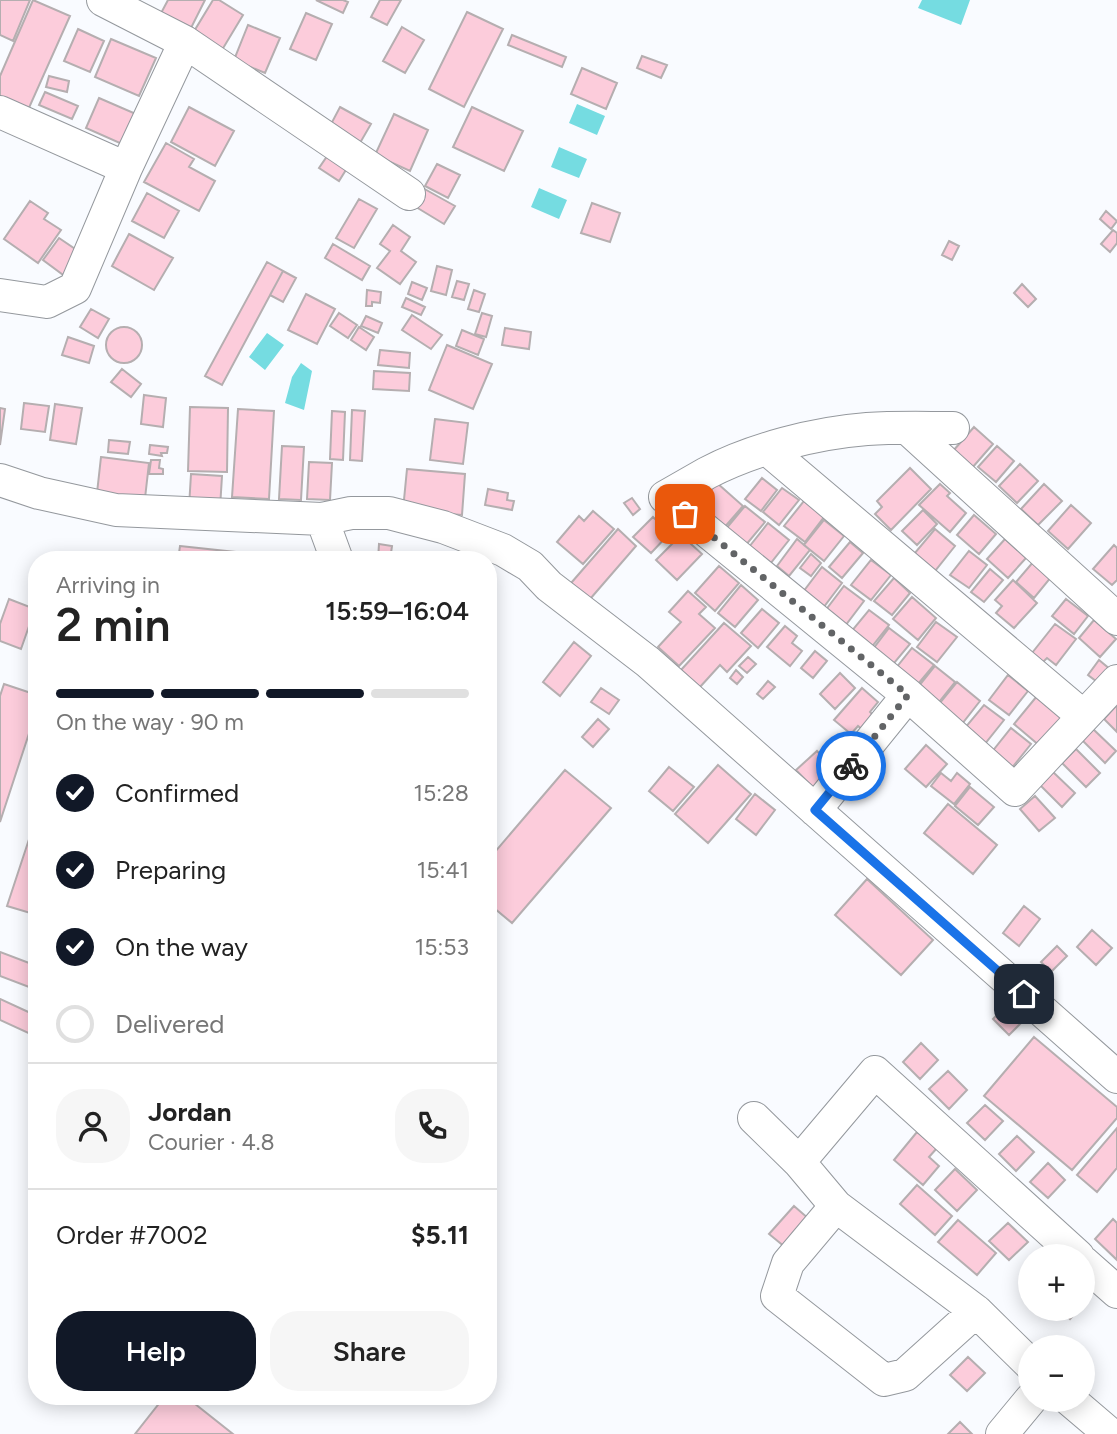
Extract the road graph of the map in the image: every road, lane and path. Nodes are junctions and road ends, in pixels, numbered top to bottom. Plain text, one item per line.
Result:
1 (103, 0) edge
2 (186, 42) junction
3 (0, 112) edge
4 (126, 168) junction
5 (409, 194) dead end
6 (0, 295) edge
7 (907, 428) junction
8 (953, 428) dead end
9 (767, 449) junction
10 (0, 480) edge
11 (322, 519) junction
12 (334, 551) edge
13 (1117, 619) edge
14 (1117, 681) edge
15 (908, 695) junction
16 (1083, 716) junction
17 (815, 810) junction
18 (1117, 1077) edge
19 (754, 1118) dead end
20 (799, 1162) junction
21 (836, 1206) junction
22 (1064, 1244) edge
23 (1095, 1273) edge
24 (1117, 1292) edge
25 (976, 1311) junction
26 (1018, 1351) edge
27 (1020, 1412) edge
28 (1084, 1412) edge
29 (1002, 1434) edge
30 (1110, 1434) edge

1 - 2 street
2 - 4 street
2 - 5 street
3 - 4 street
4 - 6 street
7 - 8 street
7 - 9 street
7 - 13 street
9 - 15 street
9 - 16 street
10 - 11 street
11 - 12 street
11 - 17 street
14 - 16 street
15 - 16 street
15 - 17 street
17 - 18 street
19 - 20 street
20 - 21 street
20 - 22 street
21 - 25 street
21 - 25 street
23 - 24 street
25 - 26 street
27 - 29 street
28 - 30 street

